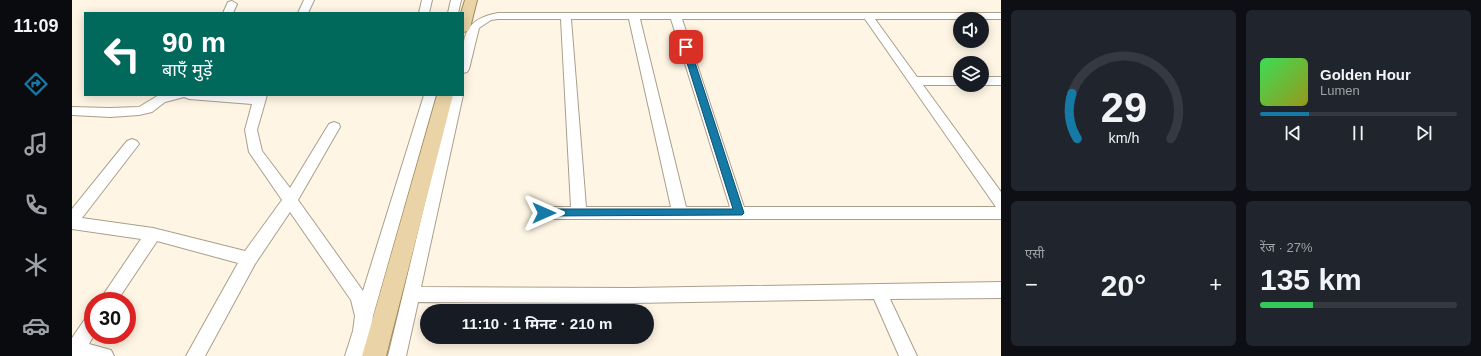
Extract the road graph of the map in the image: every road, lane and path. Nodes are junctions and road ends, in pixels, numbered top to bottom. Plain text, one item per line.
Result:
1 (309, 0) edge
2 (427, 0) edge
3 (456, 0) edge
4 (471, 0) edge
5 (303, 12) edge
6 (424, 12) edge
7 (453, 12) edge
8 (566, 16) junction
9 (1001, 16) edge
10 (634, 17) junction
11 (676, 17) junction
12 (869, 18) junction
13 (464, 24) edge
14 (464, 65) edge
15 (915, 81) junction
16 (953, 81) edge
17 (989, 81) edge
18 (1001, 81) edge
19 (168, 96) edge
20 (213, 96) edge
21 (430, 96) edge
22 (445, 96) edge
23 (456, 96) edge
24 (260, 98) edge
25 (72, 111) edge
26 (334, 127) dead end
27 (132, 144) dead end
28 (290, 200) junction
29 (1001, 203) edge
30 (544, 213) dead end
31 (579, 213) junction
32 (680, 213) junction
33 (739, 213) junction
34 (1001, 213) edge
35 (72, 220) edge
36 (72, 223) edge
37 (153, 234) junction
38 (249, 259) junction
39 (1001, 290) edge
40 (878, 291) junction
41 (113, 292) edge
42 (411, 294) junction
43 (364, 316) junction
44 (84, 336) edge
45 (73, 352) edge
46 (105, 356) edge
47 (195, 356) edge
48 (354, 356) edge
49 (374, 356) edge
50 (397, 356) edge
51 (908, 356) edge

1 - 5 street
2 - 6 street
3 - 7 street
4 - 13 main road
8 - 10 street
8 - 14 street
8 - 31 street
9 - 12 street
10 - 11 street
10 - 32 street
11 - 12 street
11 - 33 street
12 - 15 street
15 - 16 street
15 - 29 street
17 - 18 street
19 - 25 street
20 - 24 street
21 - 43 street
22 - 49 main road
23 - 42 street
24 - 28 street
26 - 28 street
27 - 35 street
28 - 38 street
28 - 43 street
30 - 31 street
31 - 32 street
32 - 33 street
33 - 34 street
36 - 37 street
37 - 38 street
37 - 41 street
38 - 47 street
39 - 40 street
40 - 42 street
40 - 51 street
42 - 50 street
43 - 48 street
44 - 45 street
45 - 46 street

